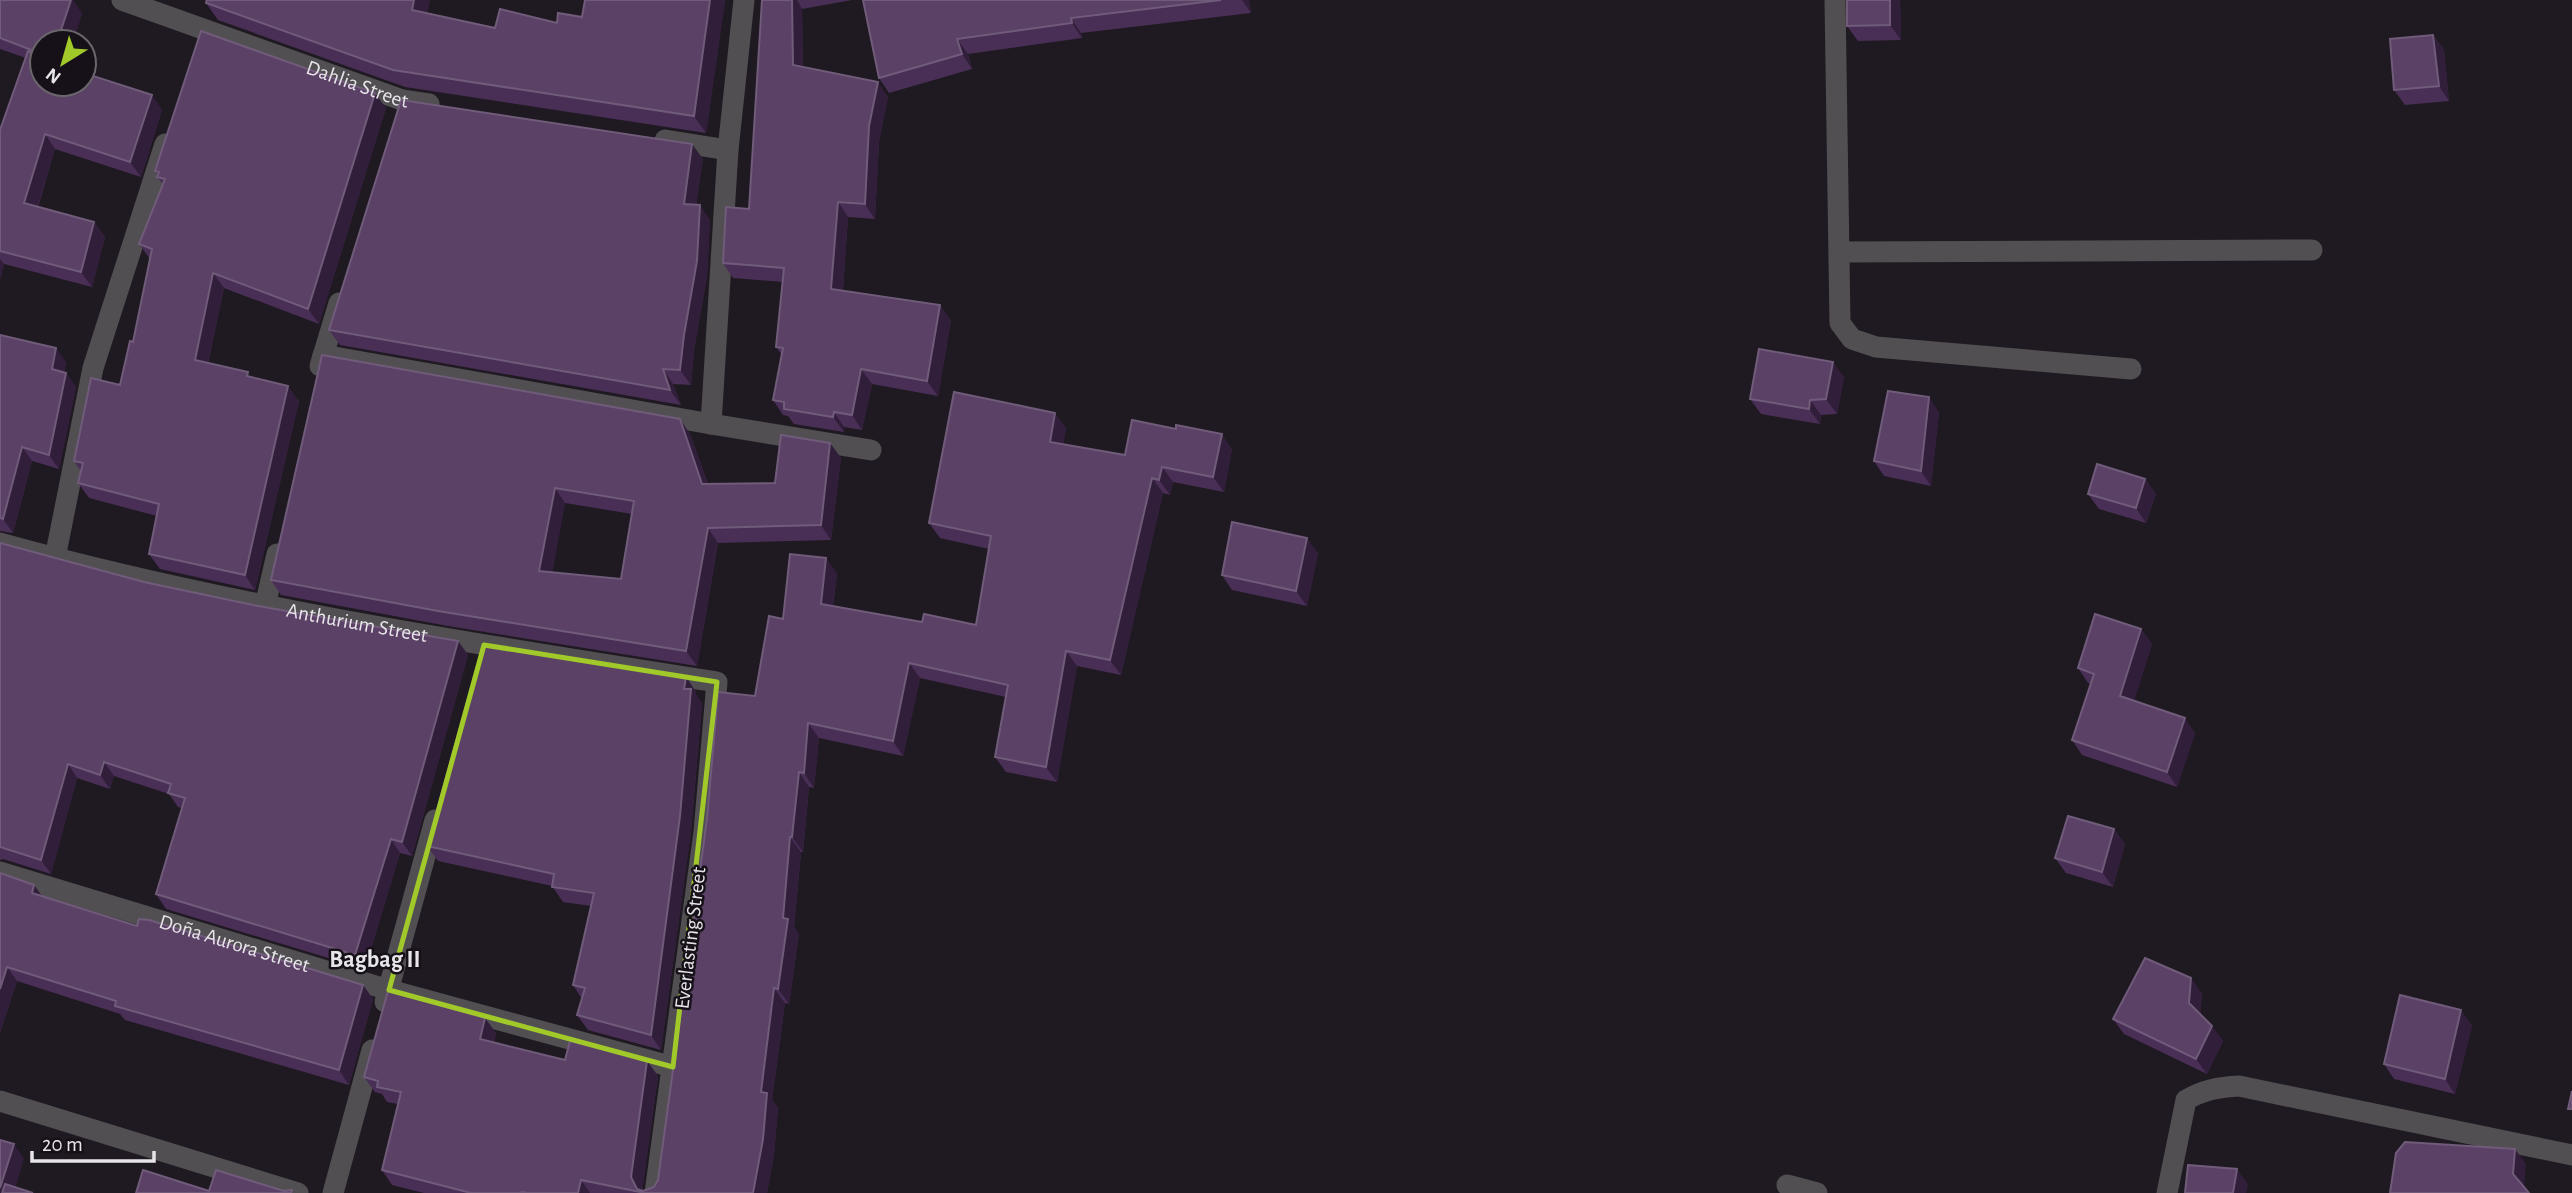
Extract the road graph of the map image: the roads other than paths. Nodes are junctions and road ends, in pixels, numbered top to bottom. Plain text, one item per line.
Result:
1 (122, 0) edge
2 (744, 0) edge
3 (1835, 0) edge
4 (443, 107) edge
5 (173, 120) edge
6 (647, 138) edge
7 (728, 150) junction
8 (2312, 250) dead end
9 (1840, 252) junction
10 (347, 278) edge
11 (323, 355) junction
12 (2130, 369) dead end
13 (317, 381) edge
14 (711, 424) junction
15 (871, 450) dead end
16 (281, 540) edge
17 (0, 543) edge
18 (55, 558) junction
19 (265, 606) junction
20 (717, 682) joint
21 (440, 804) edge
22 (0, 872) edge
23 (389, 990) junction
24 (673, 1067) junction
25 (0, 1101) edge
26 (2572, 1155) edge
27 (1787, 1185) dead end
28 (298, 1193) edge
29 (333, 1193) edge
30 (655, 1193) edge
31 (1818, 1193) edge
32 (2167, 1193) edge

1 - 4 street, Dahlia Street
2 - 7 street
3 - 9 street
5 - 18 street
6 - 7 street
7 - 14 street
8 - 9 street
9 - 12 street
10 - 11 street
11 - 13 street
11 - 14 street
14 - 15 street
16 - 19 street
17 - 18 street, Anthurium Street
18 - 19 street, Anthurium Street
19 - 20 street, Anthurium Street
20 - 24 street, Everlasting Street
21 - 23 street
22 - 23 street, Doña Aurora Street
23 - 24 street, Doña Aurora Street
23 - 29 street
24 - 30 street, Everlasting Street
25 - 28 street
26 - 32 street
27 - 31 street

